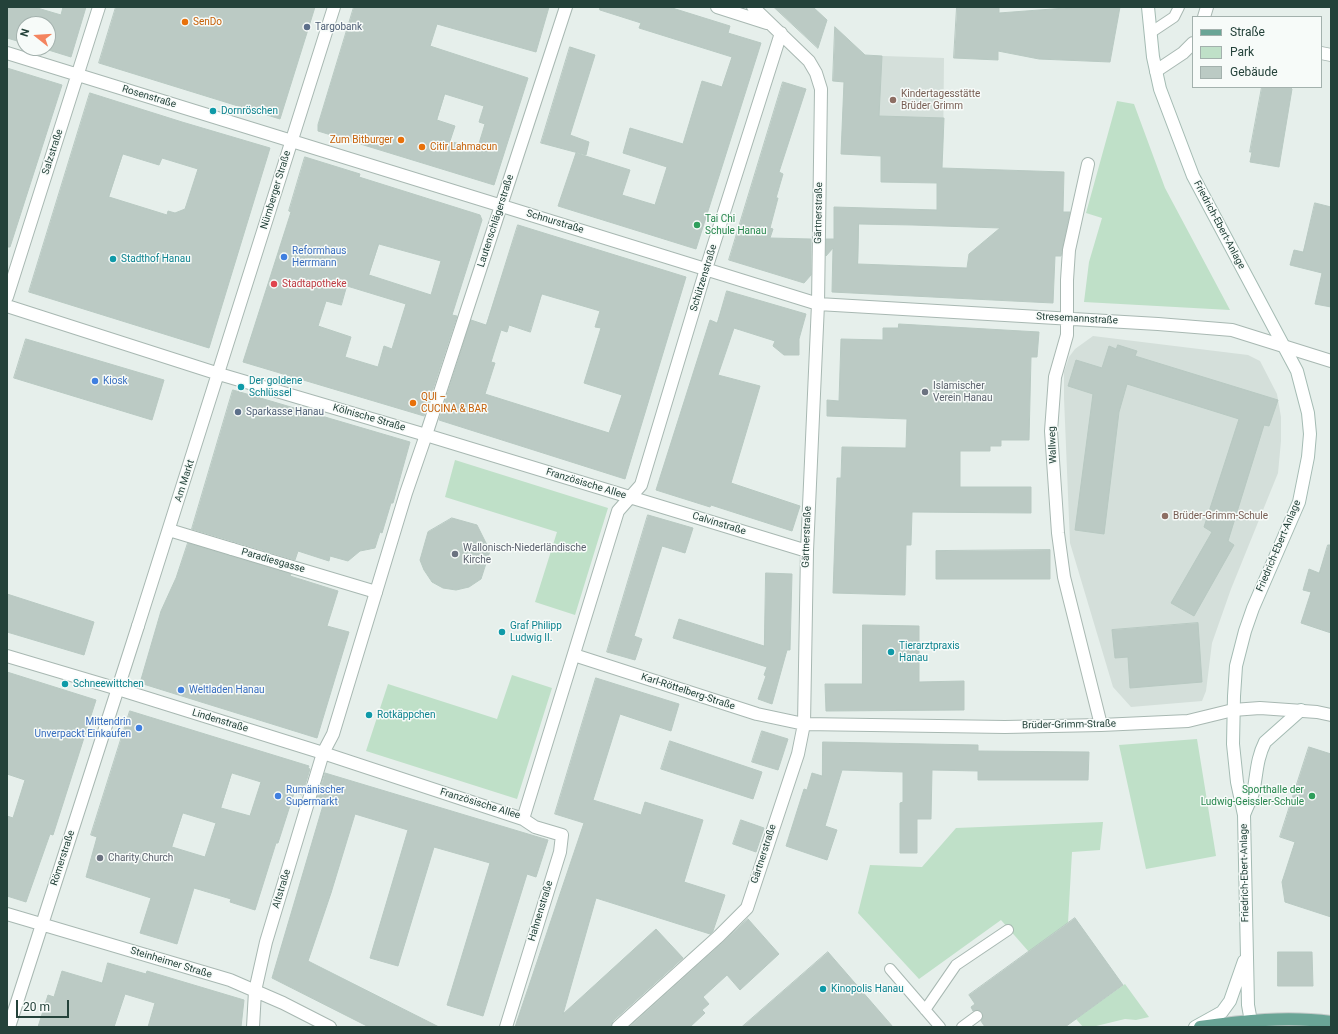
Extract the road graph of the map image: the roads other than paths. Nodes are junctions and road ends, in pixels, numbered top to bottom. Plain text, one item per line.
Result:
1 (99, 7) edge
2 (334, 7) edge
3 (566, 7) edge
4 (717, 7) edge
5 (753, 7) edge
6 (1148, 7) edge
7 (1179, 7) edge
8 (771, 24) junction
9 (781, 33) junction
10 (1150, 33) junction
11 (1192, 44) edge
12 (7, 53) edge
13 (1156, 71) junction
14 (77, 75) junction
15 (291, 141) junction
16 (1088, 164) dead end
17 (502, 206) junction
18 (706, 269) junction
19 (7, 297) edge
20 (818, 304) junction
21 (7, 306) edge
22 (1067, 319) junction
23 (1284, 346) junction
24 (1331, 361) edge
25 (219, 374) junction
26 (426, 435) junction
27 (630, 498) junction
28 (169, 530) junction
29 (807, 551) junction
30 (376, 592) junction
31 (7, 656) edge
32 (574, 656) junction
33 (118, 689) junction
34 (1233, 710) junction
35 (1301, 710) junction
36 (1331, 715) edge
37 (804, 724) junction
38 (1100, 725) junction
39 (323, 753) junction
40 (1244, 815) junction
41 (523, 819) junction
42 (7, 914) edge
43 (42, 924) junction
44 (1008, 930) dead end
45 (1247, 953) junction
46 (890, 969) dead end
47 (255, 991) junction
48 (925, 1010) junction
49 (977, 1016) dead end
50 (1331, 1022) edge
51 (1251, 1024) edge
52 (9, 1027) edge
53 (253, 1027) edge
54 (330, 1027) edge
55 (506, 1027) edge
56 (618, 1027) edge
57 (940, 1027) edge
58 (962, 1027) edge
59 (1195, 1027) edge
60 (1200, 1027) edge

1 - 14 street, Salzstraße
2 - 15 street, Nürnberger Straße
3 - 17 street, Lautenschlägerstraße
4 - 8 street
5 - 8 street, Gärtnerstraße
6 - 10 street, Friedrich-Ebert-Anlage
7 - 10 lane
8 - 9 street, Gärtnerstraße
9 - 18 street, Schützenstraße
9 - 20 street, Gärtnerstraße
10 - 13 street, Friedrich-Ebert-Anlage
11 - 13 street
12 - 14 street, Rosenstraße
13 - 23 street, Friedrich-Ebert-Anlage
14 - 15 street, Rosenstraße
14 - 19 street, Salzstraße
15 - 17 street, Schnurstraße
15 - 25 street, Nürnberger Straße
16 - 22 street, Wallweg
17 - 18 street, Schnurstraße
17 - 26 street, Lautenschlägerstraße
18 - 20 street, Schnurstraße
18 - 27 street, Schützenstraße
20 - 22 street, Stresemannstraße
20 - 29 street, Gärtnerstraße
21 - 25 street
22 - 23 street, Stresemannstraße
22 - 38 street, Wallweg
23 - 24 street, Stresemannstraße
23 - 34 street, Friedrich-Ebert-Anlage
25 - 26 street, Kölnische Straße
25 - 28 street, Am Markt
26 - 27 street, Französische Allee
26 - 30 street
27 - 29 street, Calvinstraße
27 - 32 street, Französische Allee
28 - 30 street, Paradiesgasse
28 - 33 street, Am Markt
29 - 37 street, Gärtnerstraße
30 - 39 street
31 - 33 street
32 - 37 street, Karl-Röttelberg-Straße
32 - 41 street, Französische Allee
33 - 39 street, Lindenstraße
33 - 43 street, Römerstraße
34 - 35 street, Brüder-Grimm-Straße
34 - 38 street, Brüder-Grimm-Straße
34 - 40 street, Friedrich-Ebert-Anlage
35 - 36 street, Brüder-Grimm-Straße
35 - 40 street
37 - 38 street, Brüder-Grimm-Straße
37 - 56 street, Gärtnerstraße
39 - 41 street, Französische Allee
39 - 47 street, Altstraße
40 - 45 street, Friedrich-Ebert-Anlage
41 - 55 street, Hahnenstraße
42 - 43 street, Steinheimer Straße
43 - 47 street, Steinheimer Straße
43 - 52 street, Römerstraße
44 - 48 lane
45 - 51 street, Friedrich-Ebert-Anlage
45 - 59 street
46 - 48 lane
47 - 53 street, Altstraße
47 - 54 street, Steinheimer Straße
48 - 57 lane
49 - 58 lane
50 - 51 main road
51 - 60 main road

